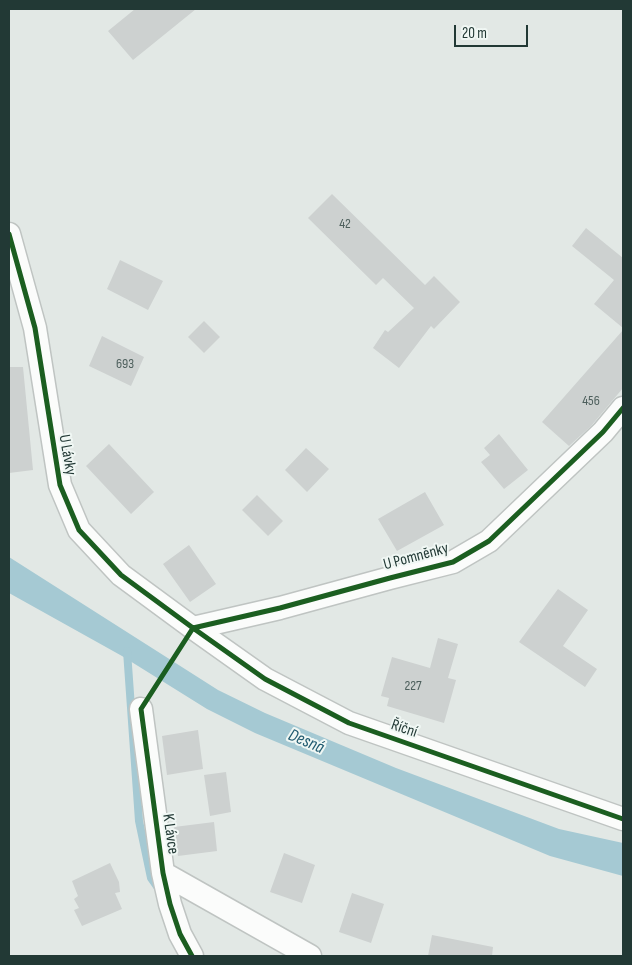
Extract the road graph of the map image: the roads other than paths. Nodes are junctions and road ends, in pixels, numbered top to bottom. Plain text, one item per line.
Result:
1 (9, 234) edge
2 (623, 408) edge
3 (193, 628) junction
4 (141, 709) dead end
5 (623, 819) edge
6 (164, 878) junction
7 (192, 956) edge
8 (310, 956) edge

1 - 3 street, U Lávky
2 - 3 street, U Pomněnky
3 - 5 street, Říční
4 - 6 street, K Lávce
6 - 7 street, K Lávce
6 - 8 street, K Lávce

